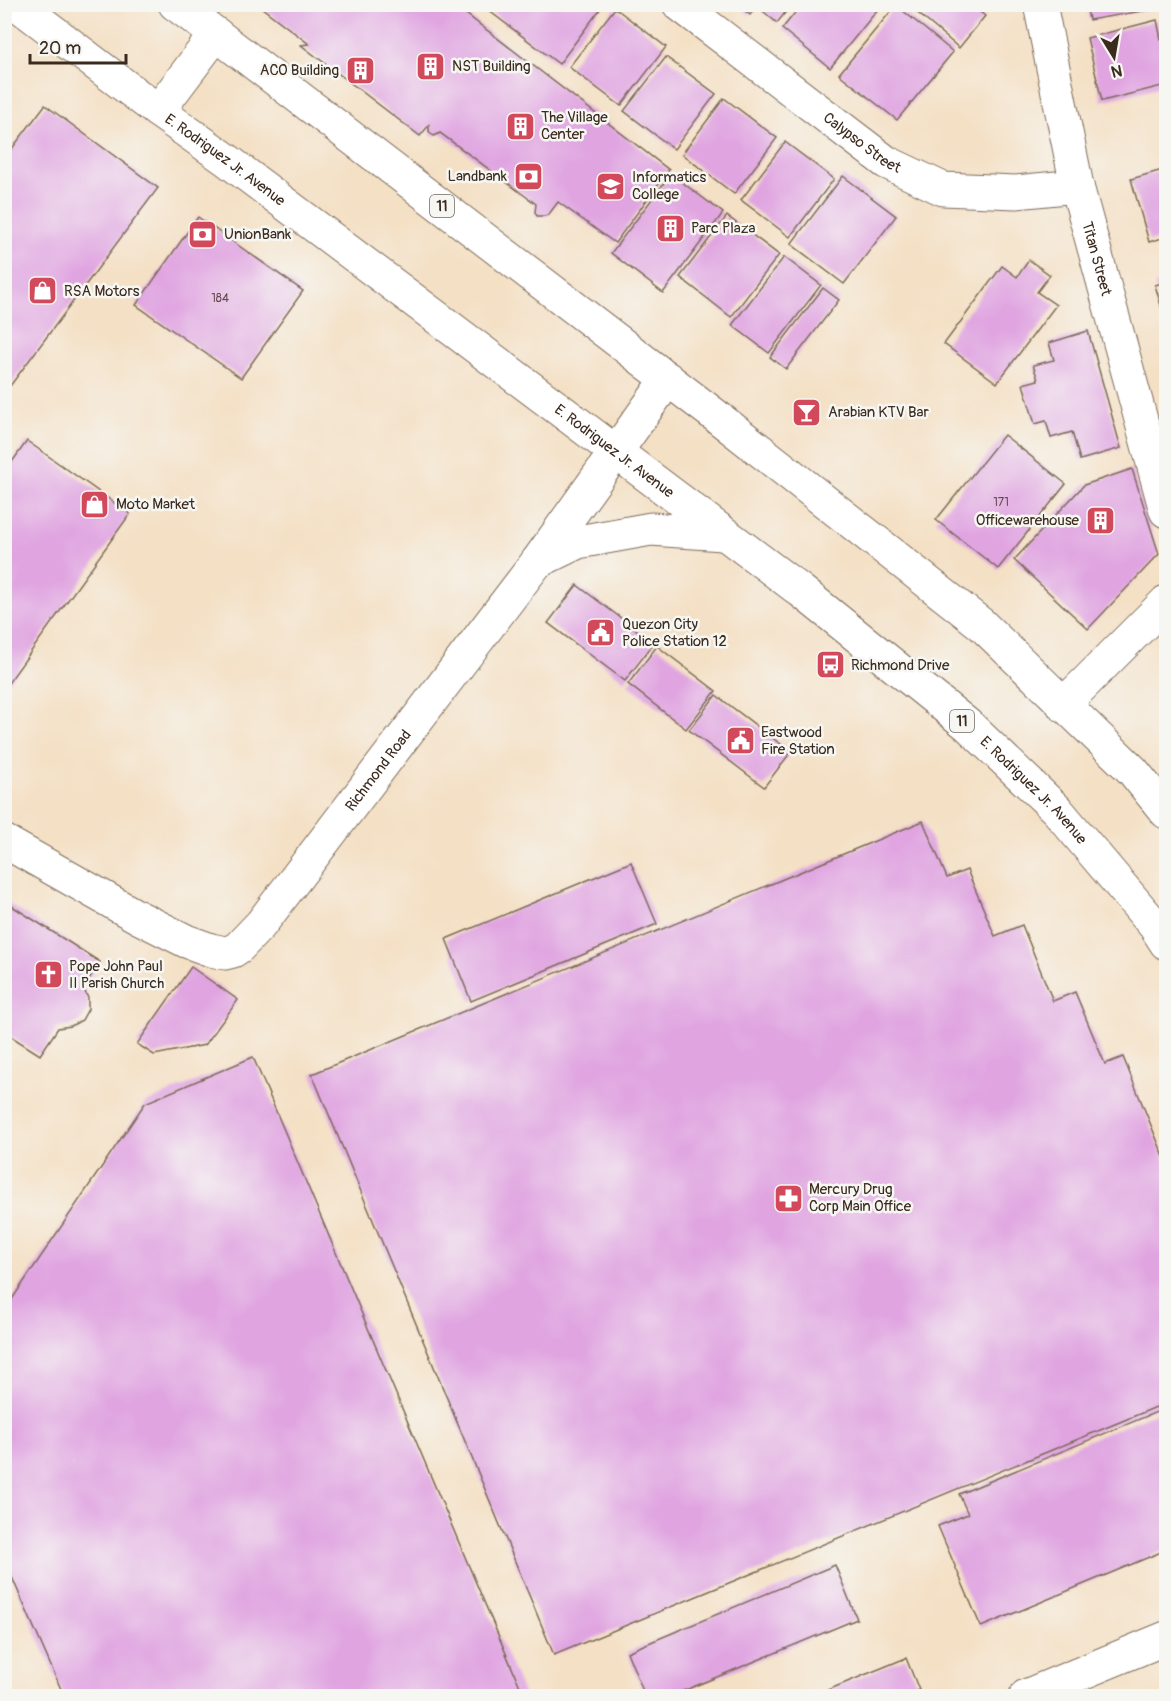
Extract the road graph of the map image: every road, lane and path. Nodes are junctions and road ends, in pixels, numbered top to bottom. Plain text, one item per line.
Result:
1 (17, 4) edge
2 (176, 4) edge
3 (679, 4) edge
4 (1040, 4) edge
5 (216, 34) junction
6 (158, 111) junction
7 (1077, 186) junction
8 (668, 379) junction
9 (617, 452) junction
10 (1167, 511) edge
11 (723, 534) junction
12 (537, 562) junction
13 (1167, 602) edge
14 (1063, 705) junction
15 (1167, 812) edge
16 (4, 841) edge
17 (1167, 944) edge
18 (1167, 1638) edge
19 (1026, 1696) edge

1 - 6 main road, E. Rodriguez Jr. Avenue / 11
2 - 5 main road, 11
3 - 7 main road, Calypso Street
4 - 7 main road, Titan Street
5 - 6 main road
5 - 8 main road, 11
6 - 9 main road, E. Rodriguez Jr. Avenue / 11
7 - 10 main road, Titan Street
8 - 9 main road, Richmond Road
8 - 14 main road, 11
9 - 11 main road, E. Rodriguez Jr. Avenue / 11
9 - 12 main road, Richmond Road
11 - 12 main road
11 - 17 main road, E. Rodriguez Jr. Avenue / 11
12 - 16 main road, Richmond Road
13 - 14 main road
14 - 15 main road, 11
18 - 19 main road

